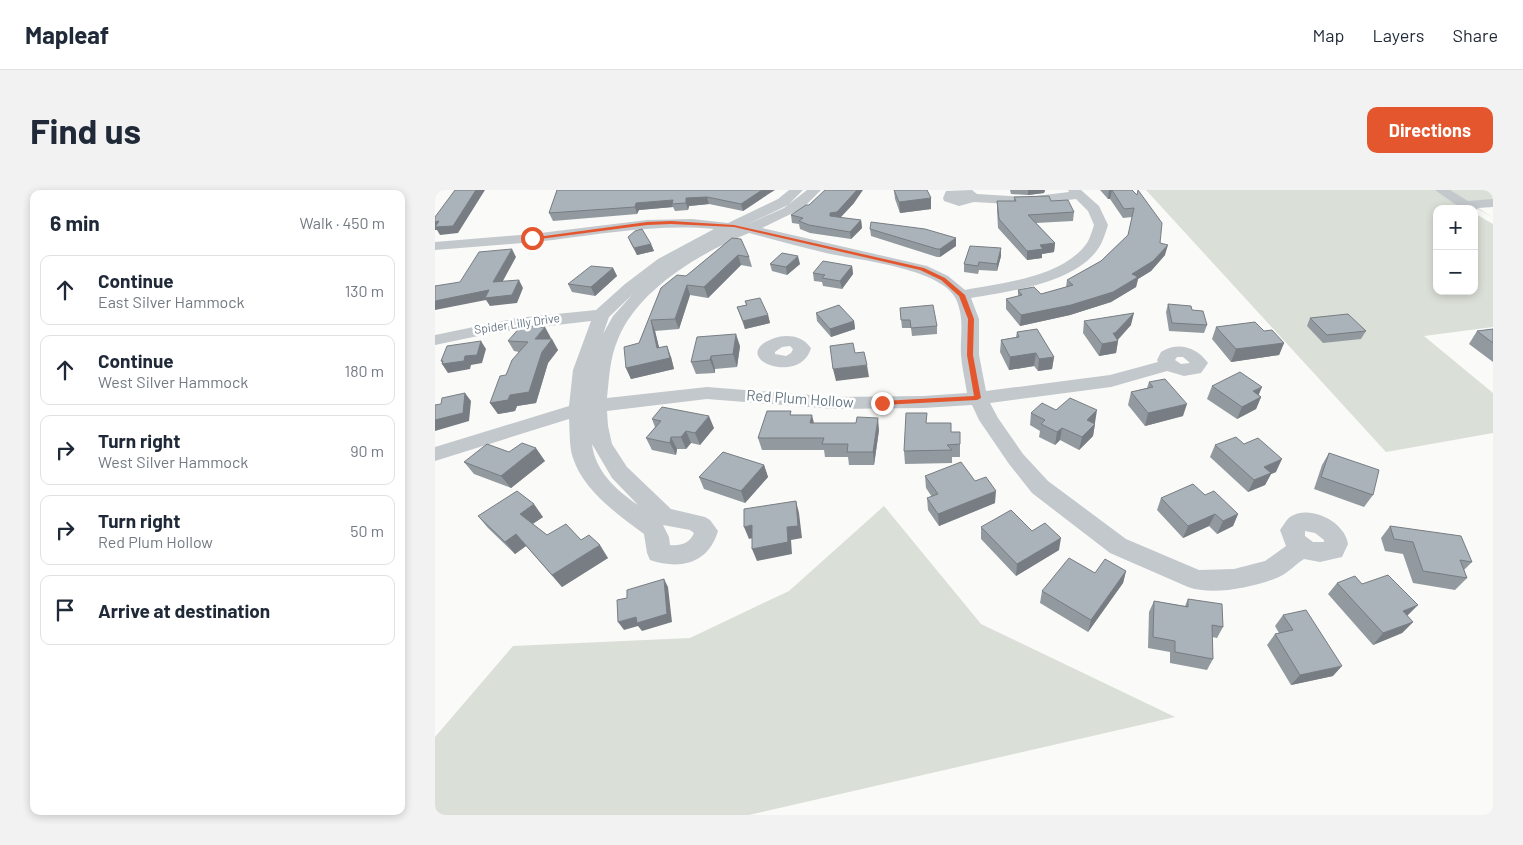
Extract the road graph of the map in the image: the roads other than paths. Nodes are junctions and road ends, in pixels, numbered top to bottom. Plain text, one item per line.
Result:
1 (797, 190) edge
2 (815, 190) edge
3 (1441, 190) edge
4 (1076, 192) edge
5 (973, 198) dead end
6 (1493, 203) edge
7 (1466, 205) edge
8 (1478, 206) edge
9 (1478, 212) edge
10 (1487, 217) dead end
11 (741, 227) junction
12 (435, 246) edge
13 (962, 295) junction
14 (601, 315) junction
15 (435, 340) edge
16 (778, 362) dead end
17 (1169, 365) dead end
18 (759, 396) junction
19 (977, 398) junction
20 (586, 409) junction
21 (435, 454) edge
22 (1301, 547) dead end

1 - 11 street
2 - 11 street
3 - 7 street
4 - 5 street
4 - 13 street
6 - 8 street
9 - 10 street
11 - 12 street
11 - 13 street
11 - 14 street
11 - 20 street
13 - 19 street
14 - 15 street, Spider Lilly Drive
14 - 20 street
16 - 18 street
17 - 19 street, Red Plum Hollow
18 - 19 street, Red Plum Hollow
18 - 20 street, Red Plum Hollow
19 - 22 street
20 - 20 street
20 - 21 street, Red Plum Hollow

